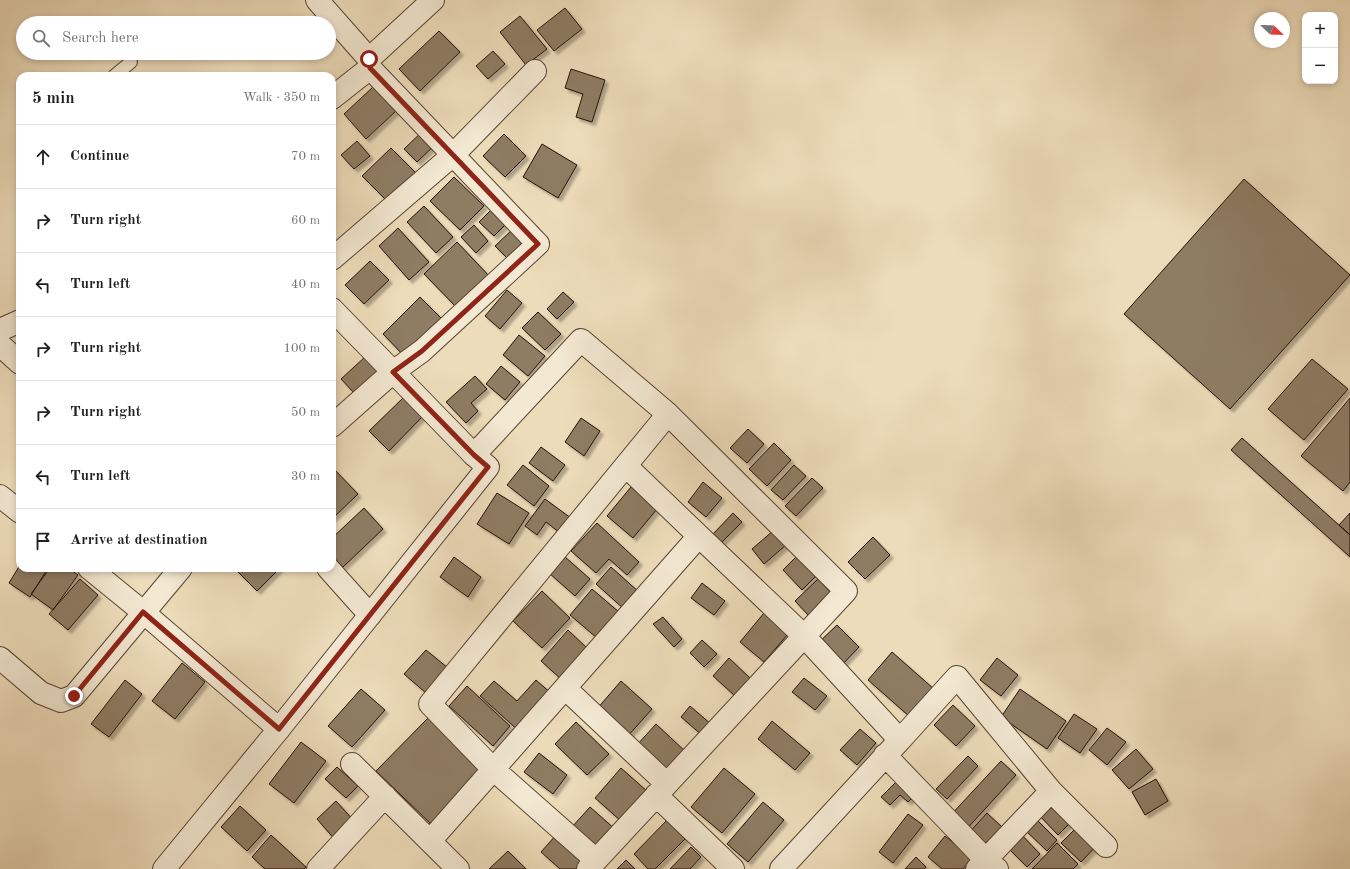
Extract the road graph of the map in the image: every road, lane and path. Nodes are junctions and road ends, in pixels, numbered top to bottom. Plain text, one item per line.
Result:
1 (317, 0) edge
2 (433, 0) edge
3 (330, 16) edge
4 (336, 23) edge
5 (131, 62) dead end
6 (370, 63) junction
7 (535, 71) dead end
8 (119, 72) edge
9 (336, 94) edge
10 (454, 155) junction
11 (336, 256) edge
12 (336, 313) edge
13 (16, 323) edge
14 (0, 330) edge
15 (0, 345) edge
16 (16, 359) edge
17 (393, 372) junction
18 (668, 414) junction
19 (336, 422) edge
20 (474, 455) junction
21 (626, 466) junction
22 (0, 496) edge
23 (16, 509) edge
24 (699, 536) junction
25 (93, 572) edge
26 (178, 572) edge
27 (332, 572) edge
28 (143, 612) junction
29 (370, 615) junction
30 (804, 636) junction
31 (0, 658) edge
32 (565, 688) junction
33 (279, 729) junction
34 (893, 748) junction
35 (352, 764) dead end
36 (493, 769) junction
37 (661, 790) junction
38 (1052, 791) junction
39 (385, 796) junction
40 (430, 841) junction
41 (1106, 846) dead end
42 (592, 864) edge
43 (987, 866) edge
44 (164, 869) edge
45 (318, 869) edge
46 (457, 869) edge
47 (733, 869) edge
48 (781, 869) edge

1 - 3 street
2 - 6 street
4 - 6 street
5 - 8 lane
6 - 9 street
6 - 10 street
7 - 10 street
10 - 11 street
10 - 17 street
12 - 17 street
13 - 14 street
15 - 16 street
17 - 19 street
17 - 20 street
18 - 20 street
18 - 21 street
18 - 30 street
20 - 29 street
21 - 24 street
21 - 36 street
22 - 23 street
24 - 30 street
24 - 32 street
25 - 28 street
26 - 28 street
27 - 29 street
28 - 31 street
28 - 33 street
29 - 33 street
30 - 34 street
30 - 37 street
32 - 36 street
32 - 37 street
33 - 44 street
34 - 38 street
34 - 43 street
34 - 48 street
35 - 39 street
36 - 40 street
36 - 42 street
37 - 42 street
37 - 47 street
38 - 41 street
38 - 43 street
39 - 40 street
39 - 45 street
40 - 46 street

